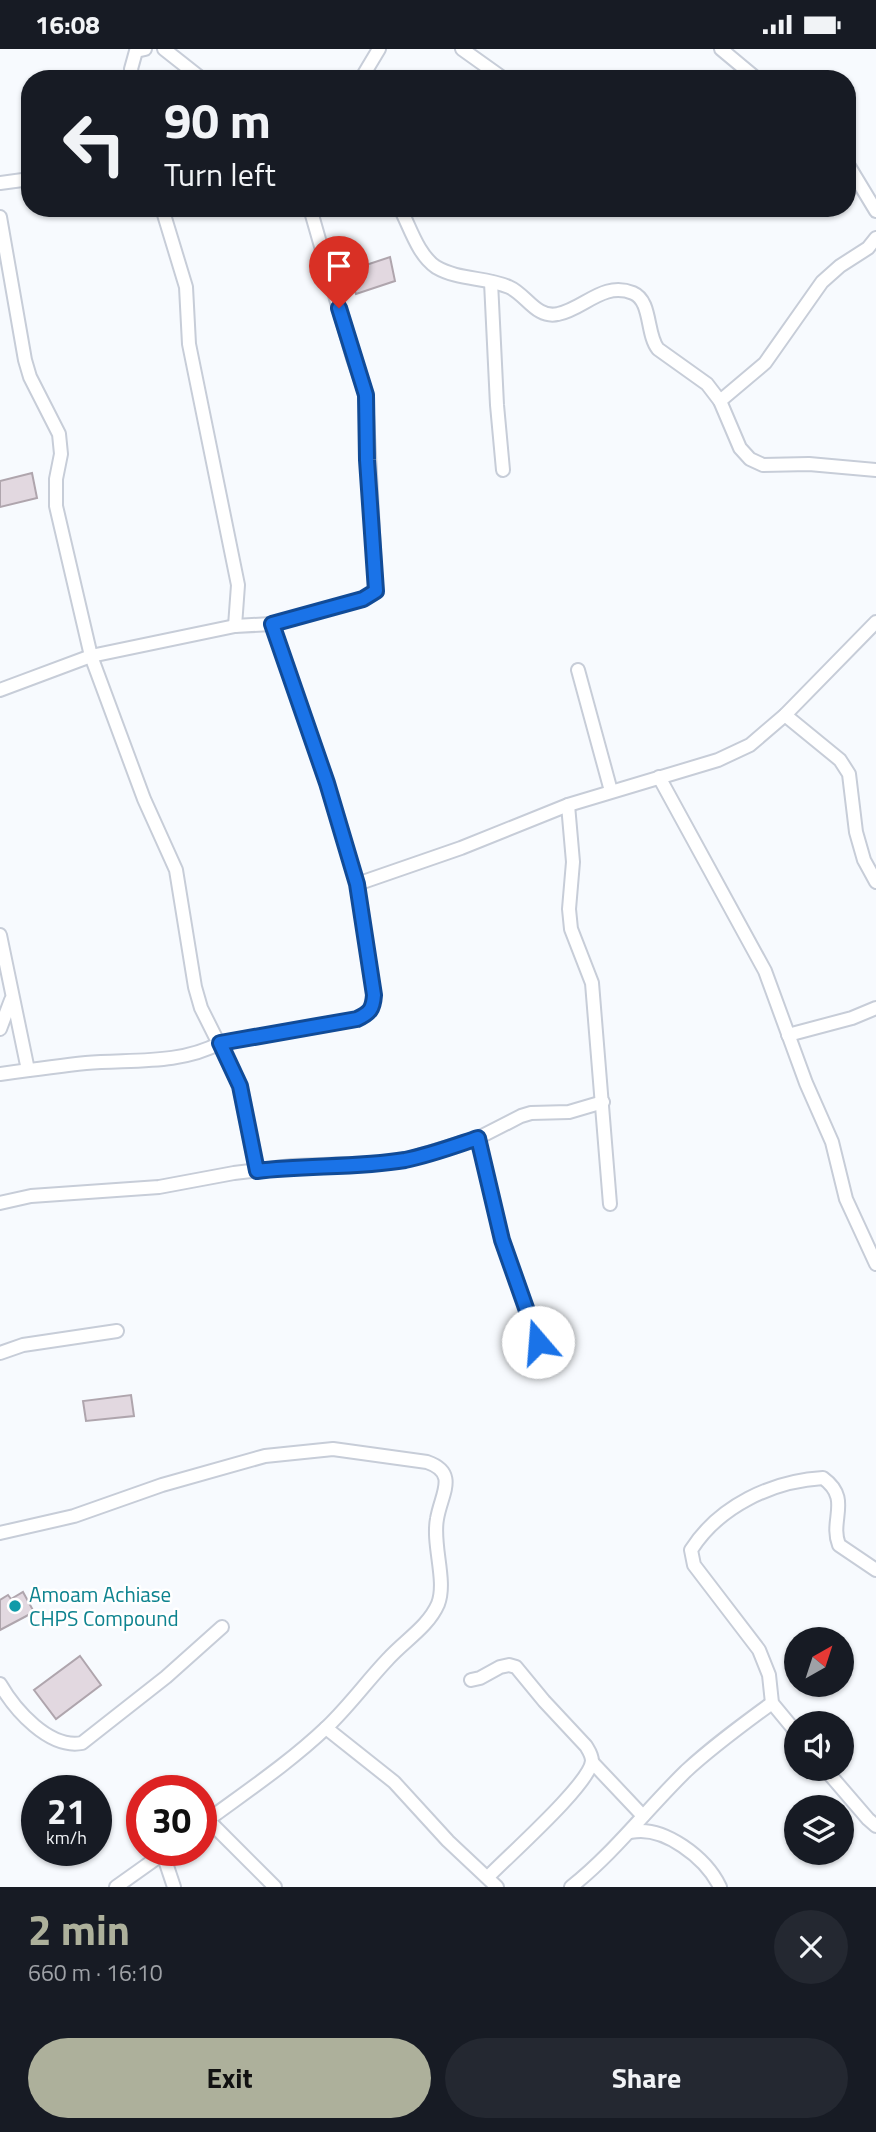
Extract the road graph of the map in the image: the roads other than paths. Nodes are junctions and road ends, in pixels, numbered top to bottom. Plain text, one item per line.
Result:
1 (164, 49) edge
2 (380, 49) edge
3 (462, 49) edge
4 (721, 49) edge
5 (138, 50) edge
6 (179, 54) edge
7 (131, 70) edge
8 (194, 70) edge
9 (367, 70) edge
10 (491, 70) edge
11 (746, 70) edge
12 (856, 178) edge
13 (21, 180) edge
14 (0, 183) edge
15 (876, 211) edge
16 (0, 217) edge
17 (165, 217) edge
18 (313, 217) edge
19 (404, 217) edge
20 (876, 238) edge
21 (491, 282) junction
22 (720, 401) junction
23 (503, 470) dead end
24 (876, 470) edge
25 (876, 622) edge
26 (272, 624) junction
27 (235, 626) junction
28 (91, 656) junction
29 (578, 670) dead end
30 (0, 690) edge
31 (785, 715) junction
32 (659, 777) junction
33 (611, 791) junction
34 (568, 805) junction
35 (876, 882) edge
36 (357, 884) junction
37 (0, 935) edge
38 (12, 996) junction
39 (876, 1008) edge
40 (0, 1029) edge
41 (788, 1035) junction
42 (220, 1043) junction
43 (27, 1070) junction
44 (0, 1074) edge
45 (603, 1102) junction
46 (478, 1138) junction
47 (257, 1171) junction
48 (0, 1203) edge
49 (610, 1204) dead end
50 (876, 1264) edge
51 (117, 1331) dead end
52 (538, 1342) dead end
53 (0, 1353) edge
54 (0, 1533) edge
55 (876, 1570) edge
56 (222, 1627) dead end
57 (471, 1680) dead end
58 (0, 1684) edge
59 (772, 1703) junction
60 (784, 1718) edge
61 (326, 1728) junction
62 (592, 1762) junction
63 (835, 1781) edge
64 (217, 1814) edge
65 (643, 1817) junction
66 (876, 1826) edge
67 (631, 1832) junction
68 (217, 1835) edge
69 (149, 1866) edge
70 (169, 1866) edge
71 (488, 1877) junction
72 (129, 1883) edge
73 (116, 1887) edge
74 (174, 1887) edge
75 (275, 1887) edge
76 (497, 1887) edge
77 (571, 1887) edge
78 (720, 1887) edge

1 - 6 street
2 - 9 street
3 - 10 street
4 - 11 street
5 - 7 street
6 - 8 street
12 - 15 street
13 - 14 street
16 - 28 street
17 - 27 street
18 - 26 street
19 - 21 street
20 - 22 street
21 - 22 street
21 - 23 street
22 - 24 street
25 - 31 street
26 - 27 street
26 - 36 street
27 - 28 street
28 - 30 street
28 - 42 street
29 - 33 street
31 - 32 street
31 - 35 street
32 - 33 street
32 - 41 street
33 - 34 street
34 - 36 street
34 - 45 street
36 - 42 street
37 - 38 street
38 - 40 street
38 - 43 street
39 - 41 street
41 - 50 street
42 - 43 street
42 - 47 street
43 - 44 street
45 - 46 street
45 - 49 street
46 - 47 street
46 - 52 street
47 - 48 street
51 - 53 street
54 - 61 street
55 - 59 street
56 - 58 street
57 - 62 street
59 - 60 street
59 - 65 street
61 - 64 street
61 - 71 street
62 - 65 street
62 - 71 street
63 - 66 street
65 - 67 street
67 - 77 street
67 - 78 street
68 - 75 street
69 - 72 street
70 - 74 street
71 - 76 street
72 - 73 street

